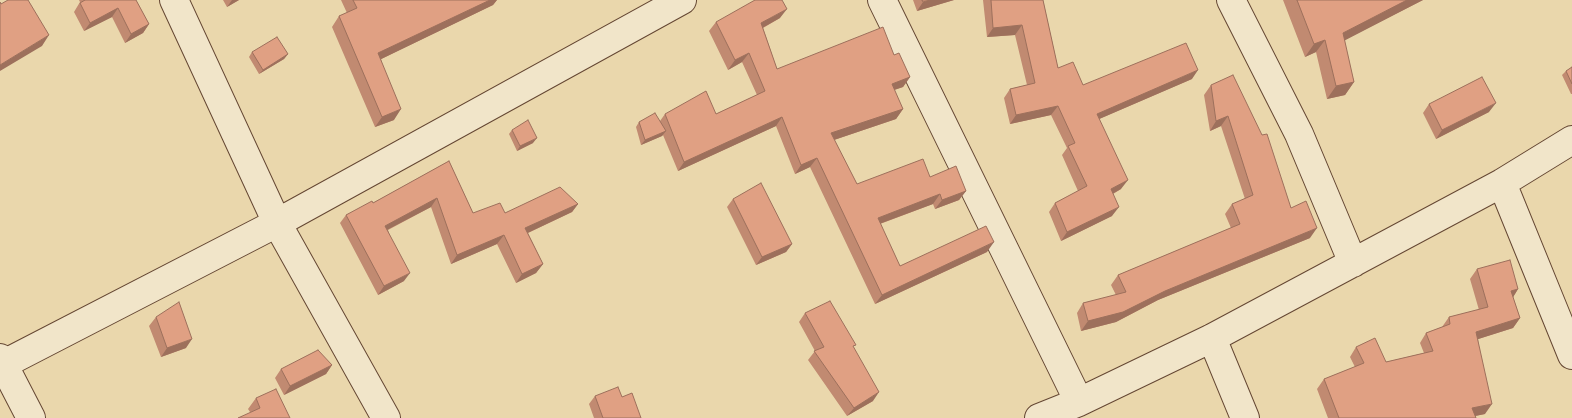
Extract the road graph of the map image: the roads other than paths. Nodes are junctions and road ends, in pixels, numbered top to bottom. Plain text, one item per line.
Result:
1 (174, 0) edge
2 (682, 0) edge
3 (882, 0) edge
4 (1231, 0) edge
5 (1572, 140) edge
6 (1502, 183) junction
7 (277, 223) junction
8 (1353, 263) junction
9 (1212, 338) junction
10 (1572, 355) edge
11 (1, 363) edge
12 (1079, 402) junction
13 (31, 418) edge
14 (386, 418) edge
15 (1039, 418) edge
16 (1245, 418) edge

1 - 7 street
2 - 7 street
3 - 12 street
4 - 8 street
5 - 6 street
6 - 8 street
6 - 10 street
7 - 11 street
7 - 14 street
8 - 9 street
9 - 12 street
9 - 16 street
11 - 13 street
12 - 15 street

